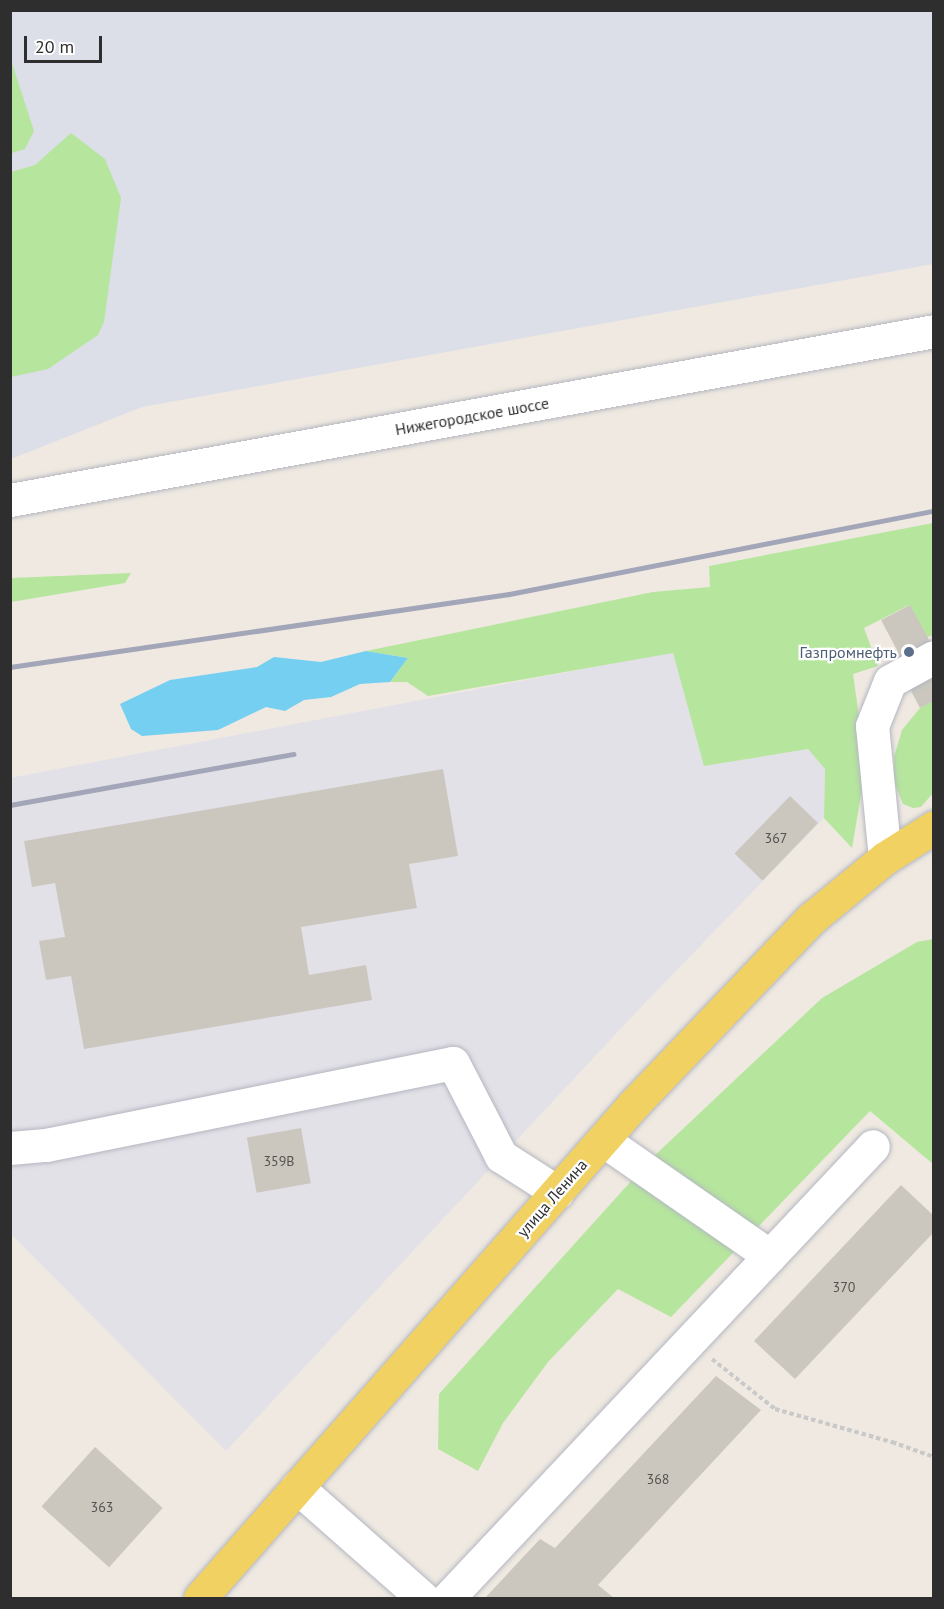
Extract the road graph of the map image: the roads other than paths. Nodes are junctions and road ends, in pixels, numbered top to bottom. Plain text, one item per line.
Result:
1 (933, 332) edge
2 (10, 500) edge
3 (933, 657) edge
4 (933, 827) edge
5 (885, 858) junction
6 (603, 1140) junction
7 (873, 1146) dead end
8 (10, 1148) edge
9 (557, 1192) junction
10 (770, 1256) junction
11 (297, 1487) junction
12 (200, 1599) edge
13 (423, 1599) edge
14 (448, 1599) edge

1 - 2 street, Нижегородское шоссе
3 - 5 street
4 - 5 main road, улица Ленина
5 - 6 main road, улица Ленина
6 - 9 main road, улица Ленина
6 - 10 street
7 - 10 street
8 - 9 street
9 - 11 main road, улица Ленина
10 - 14 street
11 - 12 main road, улица Ленина
11 - 13 street

